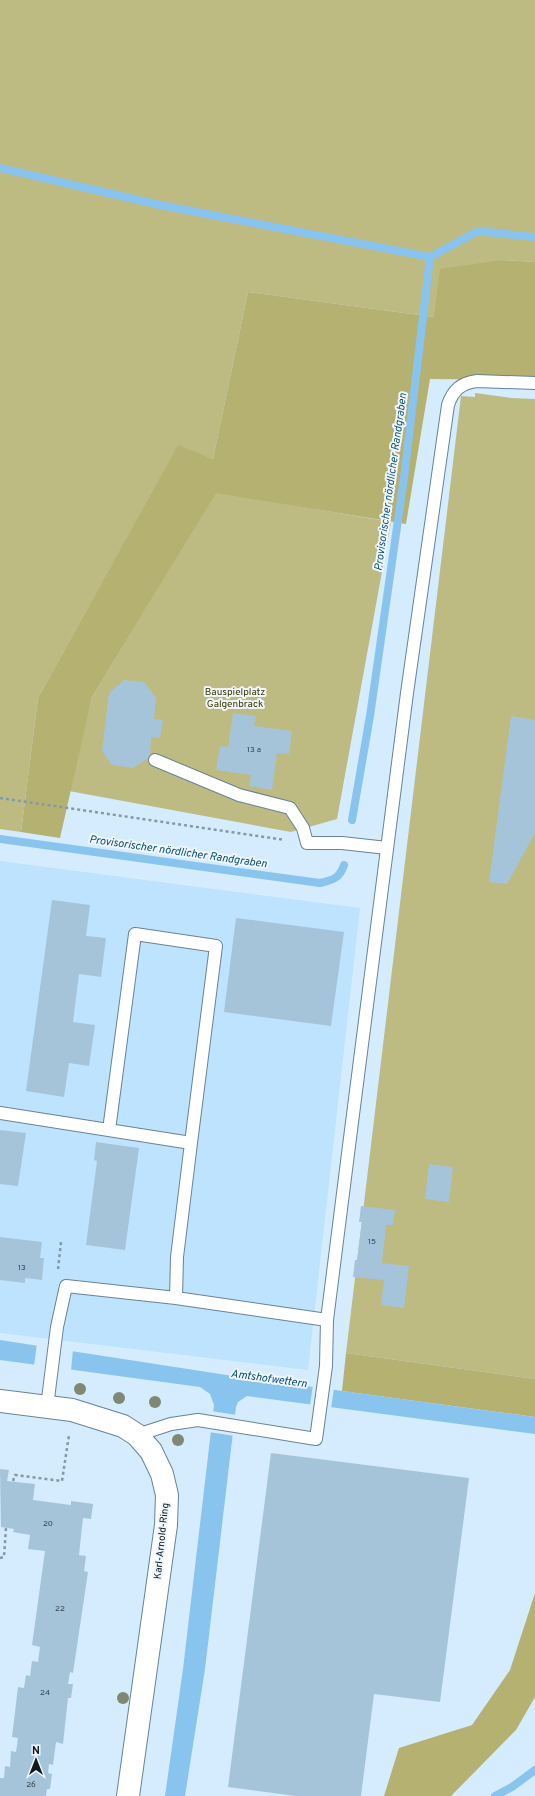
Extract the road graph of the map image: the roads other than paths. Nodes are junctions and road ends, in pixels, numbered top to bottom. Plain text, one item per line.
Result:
1 (535, 384) edge
2 (156, 760) dead end
3 (387, 848) junction
4 (0, 1113) edge
5 (109, 1130) junction
6 (191, 1143) junction
7 (176, 1298) junction
8 (327, 1320) junction
9 (0, 1401) edge
10 (47, 1407) junction
11 (137, 1435) junction
12 (128, 1796) edge

1 - 3 lane
2 - 3 lane
3 - 8 lane
4 - 5 lane
5 - 6 lane
5 - 6 lane
6 - 7 lane
7 - 8 lane
7 - 10 lane
8 - 11 lane
9 - 10 street, Karl-Arnold-Ring
10 - 11 street, Karl-Arnold-Ring
11 - 12 street, Karl-Arnold-Ring

